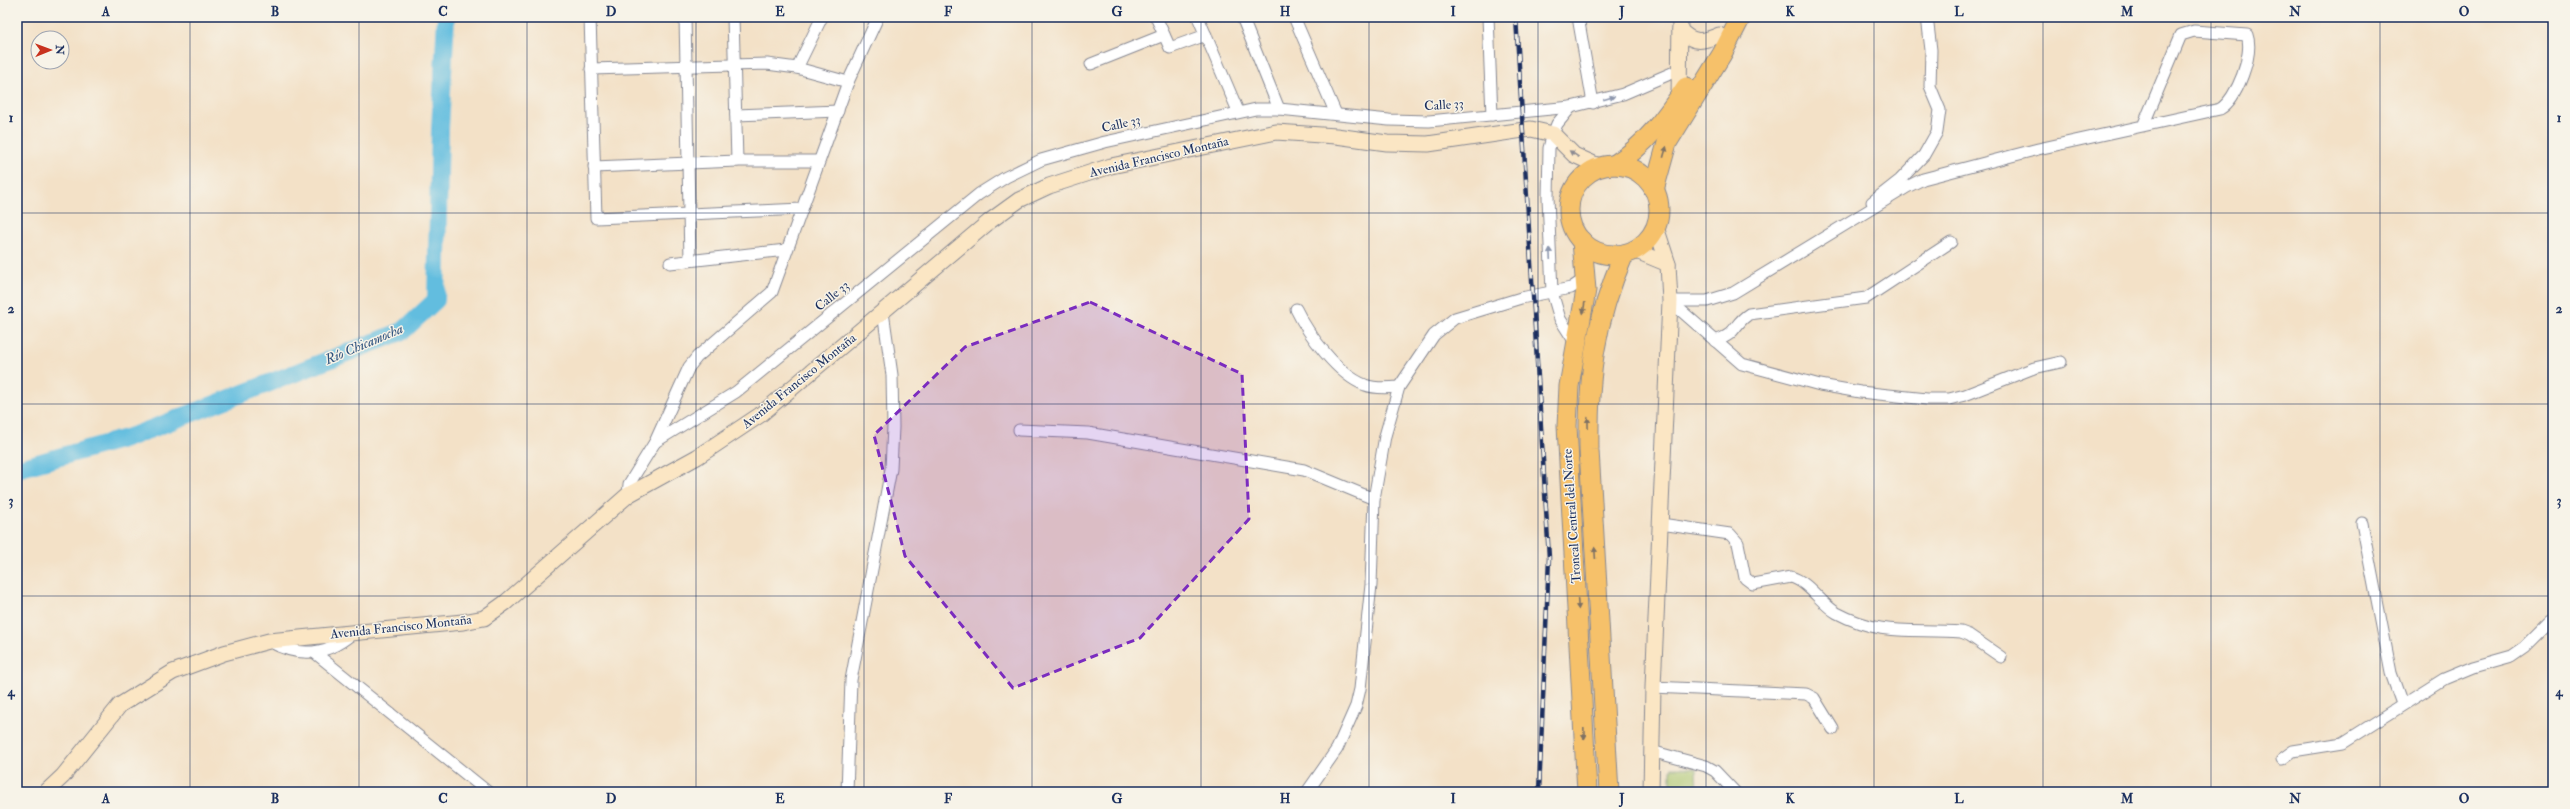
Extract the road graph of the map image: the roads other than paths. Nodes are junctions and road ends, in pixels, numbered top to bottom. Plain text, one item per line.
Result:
1 (590, 17) edge
2 (685, 17) edge
3 (733, 17) edge
4 (822, 17) edge
5 (878, 17) edge
6 (1156, 17) edge
7 (1198, 17) edge
8 (1242, 17) edge
9 (1294, 17) edge
10 (1488, 17) edge
11 (1578, 17) edge
12 (1728, 17) edge
13 (1741, 17) edge
14 (1927, 17) edge
15 (1680, 24) edge
16 (1164, 35) junction
17 (1206, 35) junction
18 (1719, 35) junction
19 (734, 63) junction
20 (1091, 64) dead end
21 (686, 65) junction
22 (797, 68) junction
23 (592, 69) junction
24 (1679, 70) junction
25 (848, 82) junction
26 (1679, 97) junction
27 (1593, 102) junction
28 (1571, 107) junction
29 (1279, 109) junction
30 (838, 111) junction
31 (1238, 111) junction
32 (1336, 114) junction
33 (736, 115) junction
34 (1492, 115) junction
35 (2143, 126) junction
36 (1552, 134) junction
37 (737, 161) junction
38 (819, 161) junction
39 (688, 163) junction
40 (1607, 166) junction
41 (594, 167) junction
42 (1654, 190) junction
43 (802, 209) junction
44 (689, 213) junction
45 (1855, 220) junction
46 (1656, 227) junction
47 (1582, 241) junction
48 (1950, 242) dead end
49 (786, 250) junction
50 (1629, 252) junction
51 (690, 260) junction
52 (670, 262) dead end
53 (1668, 264) junction
54 (1586, 278) junction
55 (1552, 292) junction
56 (1670, 301) junction
57 (1296, 308) dead end
58 (883, 312) junction
59 (1715, 341) junction
60 (1576, 344) junction
61 (2061, 362) dead end
62 (1398, 387) junction
63 (1019, 430) dead end
64 (655, 442) junction
65 (628, 495) junction
66 (1374, 499) junction
67 (2362, 523) dead end
68 (1661, 524) junction
69 (2553, 619) edge
70 (353, 633) junction
71 (269, 641) junction
72 (315, 653) junction
73 (2001, 657) dead end
74 (1653, 687) junction
75 (2402, 704) junction
76 (1833, 729) dead end
77 (1652, 751) junction
78 (2282, 759) dead end
79 (46, 792) edge
80 (488, 792) edge
81 (848, 792) edge
82 (1307, 792) edge
83 (1587, 792) edge
84 (1609, 792) edge
85 (1651, 792) edge
86 (1735, 792) edge

1 - 23 street
2 - 21 street
3 - 19 street
4 - 22 street
5 - 25 street
6 - 16 street
7 - 17 street
8 - 29 street
9 - 32 street
10 - 34 street
11 - 27 street
12 - 18 highway
42 -> 13 highway
14 - 45 street
15 - 18 main road
15 - 24 main road
16 - 17 street
16 - 20 street
17 - 31 street
18 - 26 highway
19 - 21 street
19 - 22 street
19 - 33 street
21 - 23 street
21 - 39 street
22 - 25 street
23 - 41 street
24 - 26 main road
27 -> 24 street, Calle 33
25 - 30 street
26 - 40 highway
27 - 28 street, Calle 33
28 - 34 street, Calle 33
28 - 36 street
29 - 31 street, Calle 33
29 - 32 street, Calle 33
30 - 33 street
30 - 38 street
31 - 64 street, Calle 33
32 - 34 street, Calle 33
33 - 37 street
35 - 35 street
35 - 45 street
40 -> 36 main road
55 -> 36 street
36 - 58 main road, Avenida Francisco Montaña
37 - 38 street
37 - 39 street
38 - 43 street
39 - 41 street
39 - 44 street
40 - 42 highway
40 - 47 highway
41 - 44 street
42 - 46 highway
43 - 44 street
43 - 49 street
44 - 51 street
45 - 56 street
46 - 50 highway
46 - 53 main road
47 - 50 highway
47 - 54 highway, Troncal Central del Norte
48 - 59 street
49 - 51 street
49 - 64 street
50 - 53 main road
84 -> 50 highway, Troncal Central del Norte
51 - 52 street
53 - 56 main road
54 - 55 street
54 -> 60 highway, Troncal Central del Norte
55 - 60 street
55 - 62 street
56 - 59 street
56 - 68 main road
57 - 62 street
58 - 65 main road, Avenida Francisco Montaña
58 - 81 street
59 - 61 street
60 -> 83 highway, Troncal Central del Norte
62 - 66 street
63 - 66 street
64 - 65 street
65 - 70 main road, Avenida Francisco Montaña
66 - 82 street
67 - 75 street
68 - 73 street
68 - 74 main road
69 - 75 street
70 - 71 main road, Avenida Francisco Montaña
70 - 72 street
71 - 72 street
71 - 79 main road, Avenida Francisco Montaña
72 - 80 street
74 - 76 street
74 - 77 main road
75 - 78 street
77 - 85 main road
77 - 86 street

